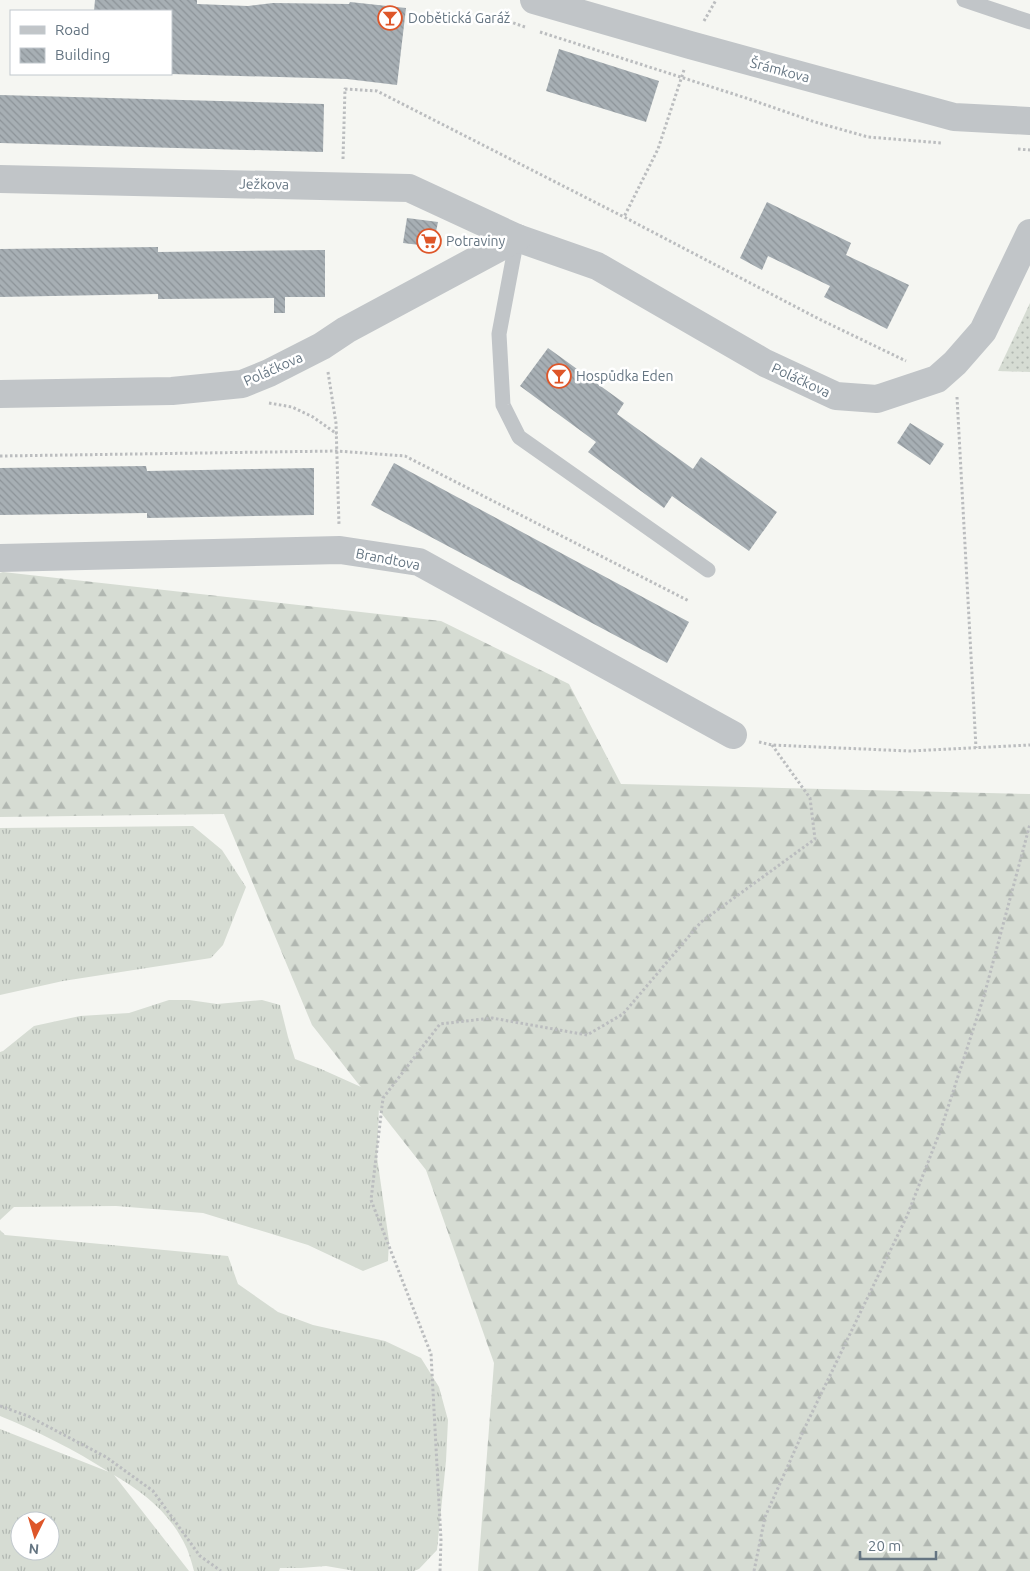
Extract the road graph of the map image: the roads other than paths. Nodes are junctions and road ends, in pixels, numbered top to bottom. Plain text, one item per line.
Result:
1 (534, 0) edge
2 (964, 0) edge
3 (1030, 22) edge
4 (1030, 121) edge
5 (0, 178) edge
6 (1030, 233) edge
7 (517, 238) junction
8 (0, 394) edge
9 (0, 558) edge
10 (708, 570) dead end
11 (733, 735) dead end

1 - 4 street, Šrámkova
2 - 3 lane
5 - 7 street, Ježkova
6 - 7 street, Poláčkova
7 - 8 street, Poláčkova
7 - 10 lane
9 - 11 street, Brandtova

